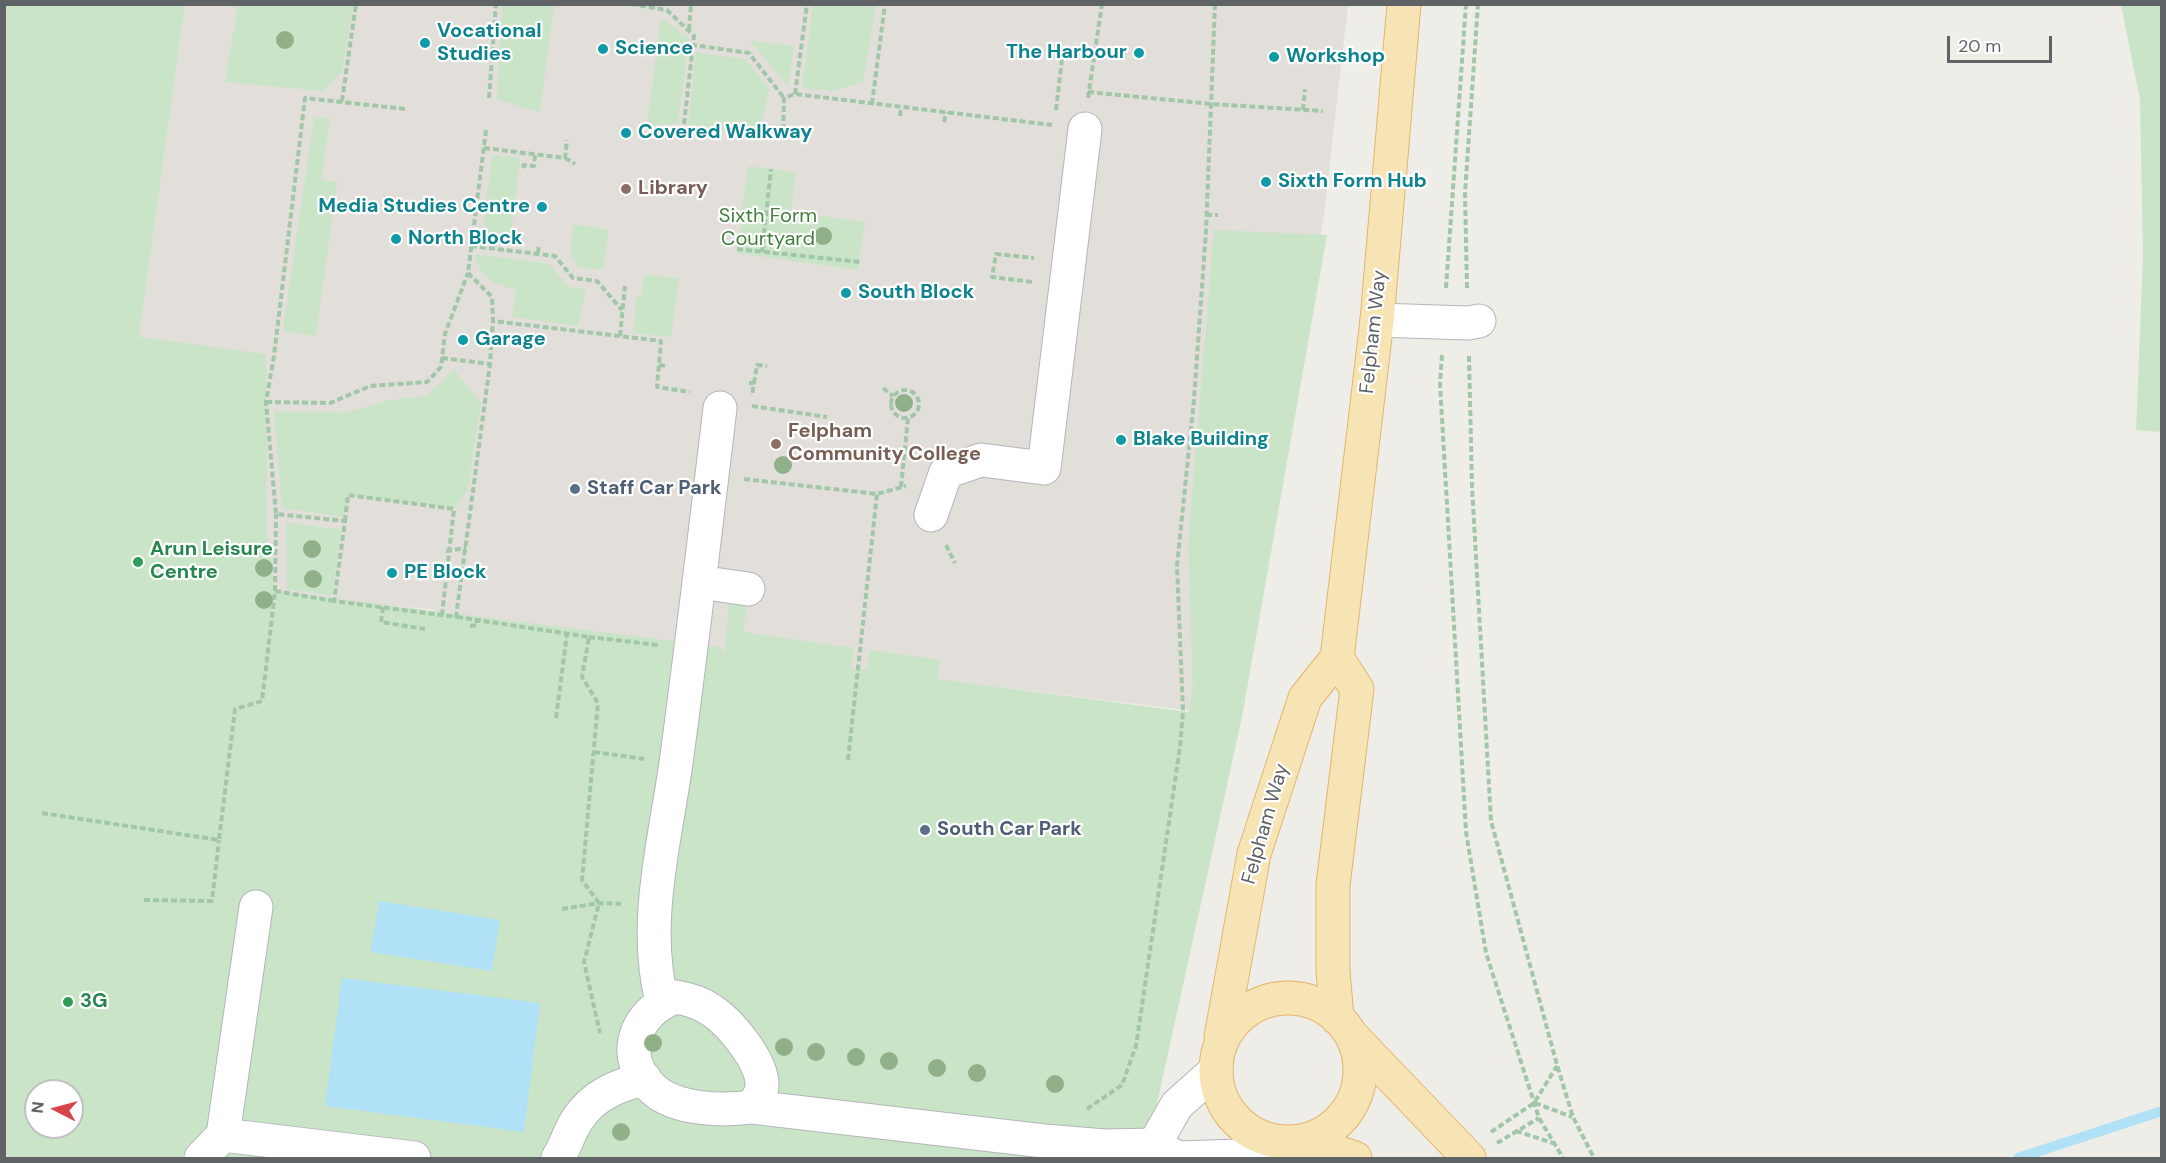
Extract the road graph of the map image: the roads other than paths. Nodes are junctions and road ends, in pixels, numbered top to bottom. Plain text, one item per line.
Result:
1 (1404, 4) edge
2 (1084, 129) dead end
3 (1377, 320) junction
4 (1464, 322) road end
5 (736, 407) road end
6 (931, 515) dead end
7 (699, 582) junction
8 (748, 589) dead end
9 (1336, 658) junction
10 (256, 907) dead end
11 (662, 1001) junction
12 (1343, 1024) junction
13 (1221, 1037) junction
14 (1216, 1070) junction
15 (645, 1079) junction
16 (752, 1107) junction
17 (1293, 1142) junction
18 (1154, 1145) junction
19 (1483, 1146) edge
20 (212, 1147) edge
21 (414, 1158) edge
22 (558, 1158) edge
23 (1355, 1158) edge

1 - 3 main road, Felpham Way
2 - 6 lane
3 - 4 lane
3 - 9 main road, Felpham Way
5 - 7 lane
7 - 8 lane
7 - 11 lane
9 - 12 main road
9 - 13 main road, Felpham Way
10 - 20 lane
11 - 15 lane
11 - 16 lane
12 - 13 main road
12 - 17 main road
12 - 19 main road
13 - 14 main road, Felpham Way
14 - 17 main road, Felpham Way
14 - 18 lane
15 - 16 lane
15 - 22 lane
16 - 18 lane
17 - 18 lane
17 - 23 main road, Felpham Way
20 - 21 lane

